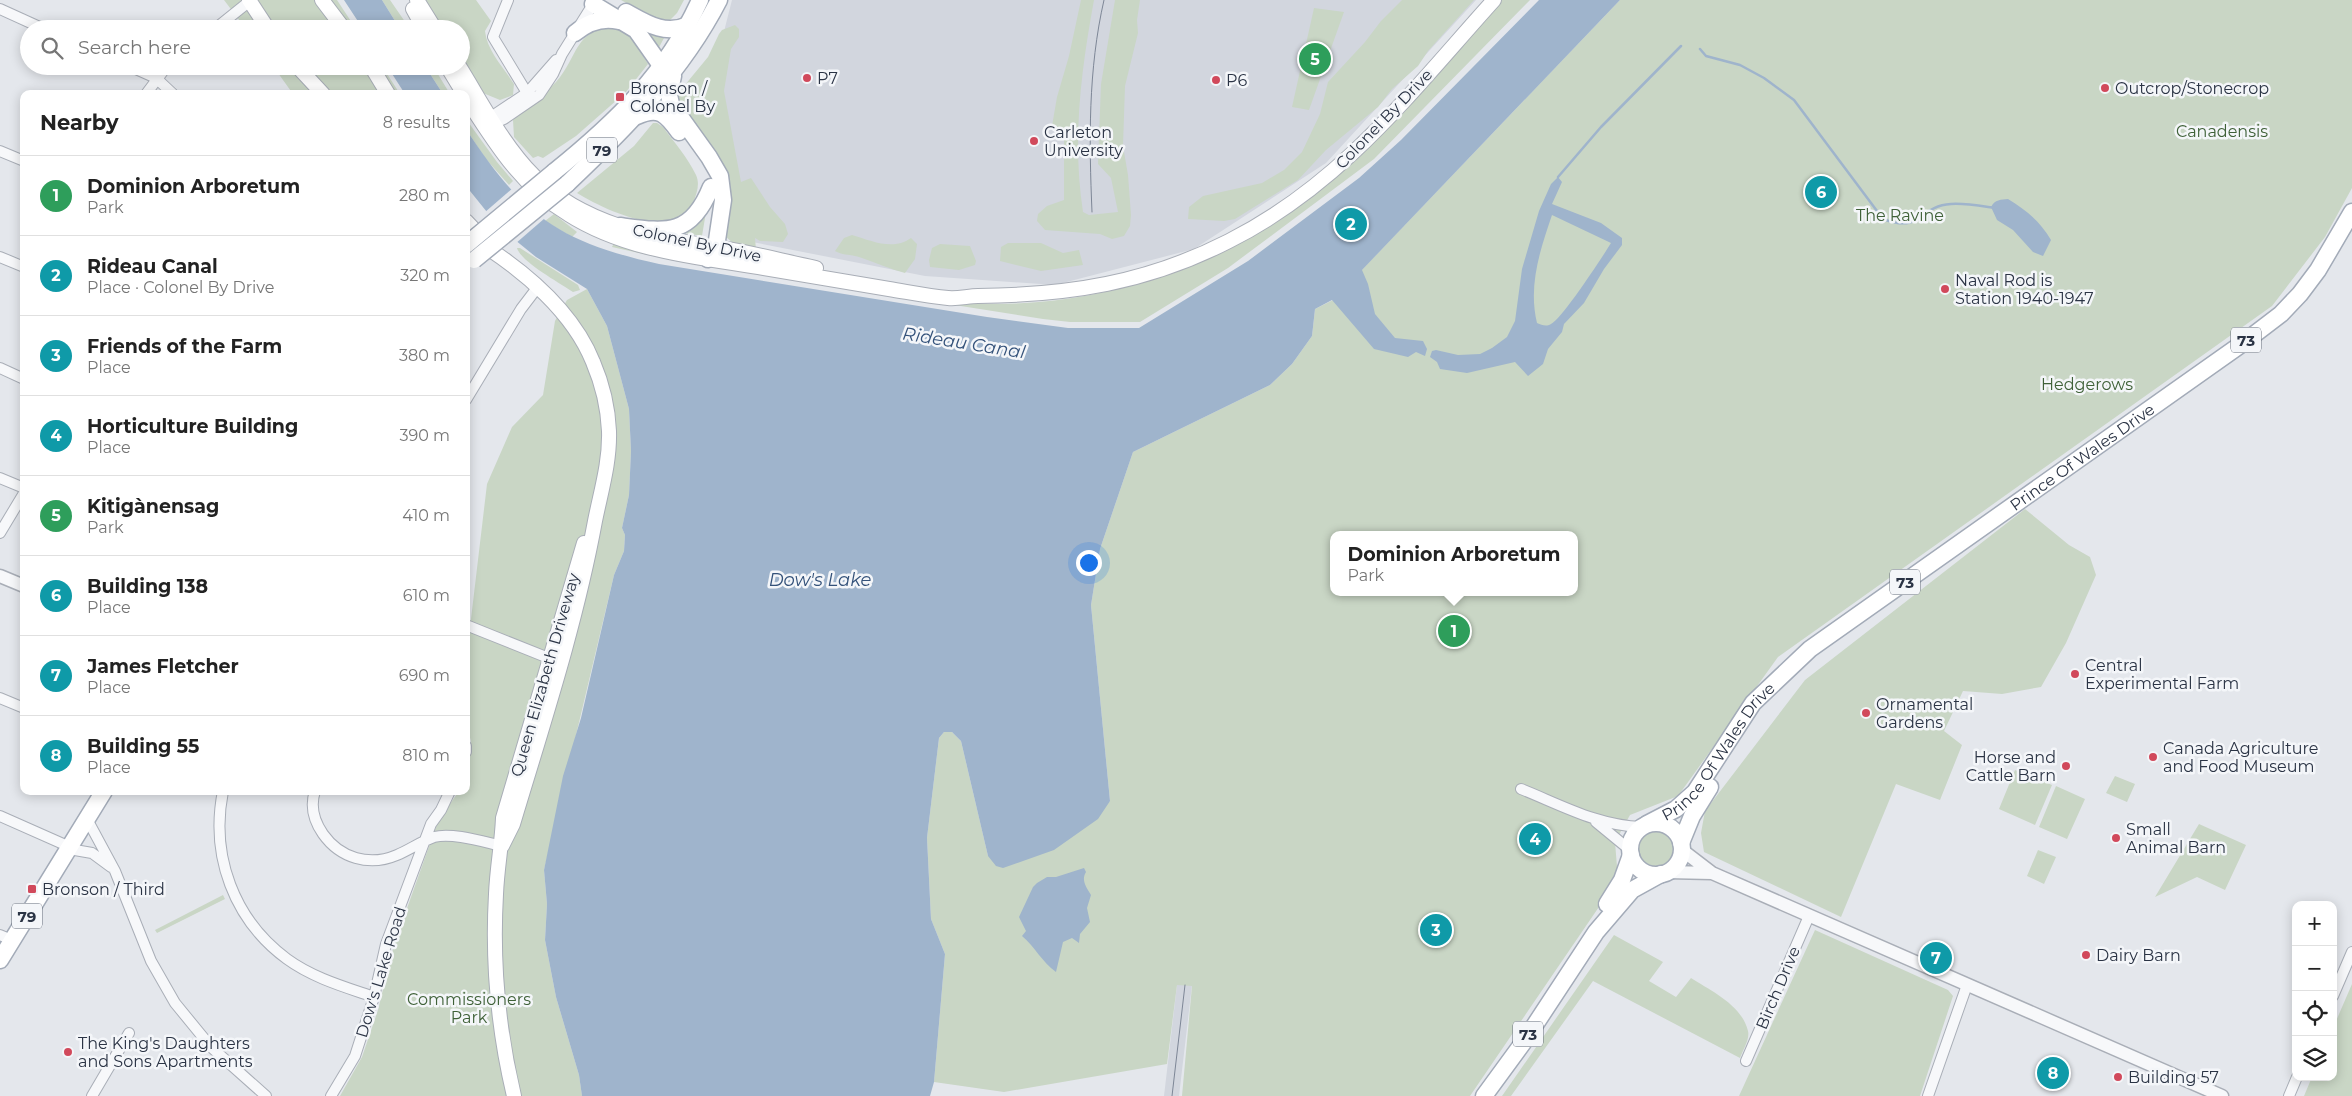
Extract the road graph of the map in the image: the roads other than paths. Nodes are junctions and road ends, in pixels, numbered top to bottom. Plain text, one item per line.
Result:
1 (250, 0) edge
2 (322, 0) edge
3 (408, 0) edge
4 (417, 0) edge
5 (508, 0) edge
6 (700, 0) edge
7 (719, 0) edge
8 (1494, 0) edge
9 (597, 1) edge
10 (0, 9) edge
11 (24, 20) edge
12 (226, 20) edge
13 (262, 20) edge
14 (337, 20) edge
15 (419, 20) edge
16 (429, 20) edge
17 (625, 22) junction
18 (688, 25) junction
19 (575, 33) junction
20 (562, 54) junction
21 (668, 69) junction
22 (150, 75) edge
23 (159, 75) edge
24 (305, 75) edge
25 (376, 75) edge
26 (452, 75) edge
27 (464, 75) edge
28 (156, 78) junction
29 (148, 90) edge
30 (169, 90) edge
31 (318, 90) edge
32 (386, 90) edge
33 (462, 90) edge
34 (527, 93) junction
35 (470, 102) edge
36 (637, 116) junction
37 (490, 123) junction
38 (0, 151) edge
39 (20, 159) edge
40 (711, 188) junction
41 (2352, 212) edge
42 (470, 225) edge
43 (620, 226) junction
44 (470, 237) edge
45 (470, 242) edge
46 (710, 251) junction
47 (497, 254) junction
48 (0, 257) edge
49 (470, 264) edge
50 (20, 265) edge
51 (537, 288) junction
52 (0, 368) edge
53 (20, 377) edge
54 (470, 393) edge
55 (0, 478) edge
56 (20, 486) edge
57 (20, 500) edge
58 (0, 532) edge
59 (0, 576) edge
60 (20, 584) edge
61 (470, 627) edge
62 (556, 661) junction
63 (1784, 672) junction
64 (0, 698) edge
65 (20, 706) edge
66 (1521, 789) dead end
67 (102, 795) edge
68 (221, 795) edge
69 (314, 795) edge
70 (448, 795) edge
71 (0, 816) edge
72 (87, 819) junction
73 (1593, 820) junction
74 (1645, 826) junction
75 (424, 843) junction
76 (502, 846) junction
77 (1682, 847) junction
78 (69, 848) junction
79 (1630, 852) junction
80 (115, 871) junction
81 (1664, 873) junction
82 (1712, 873) junction
83 (1809, 916) junction
84 (1596, 932) junction
85 (6, 938) edge
86 (2352, 952) edge
87 (0, 960) edge
88 (1967, 985) junction
89 (2335, 991) edge
90 (374, 997) junction
91 (129, 1033) dead end
92 (1746, 1061) dead end
93 (2295, 1081) edge
94 (95, 1092) edge
95 (106, 1096) edge
96 (266, 1096) edge
97 (331, 1096) edge
98 (514, 1096) edge
99 (1484, 1096) edge
100 (1928, 1096) edge
101 (2222, 1096) edge
102 (2289, 1096) edge

1 - 12 street
1 - 13 main road
2 - 14 main road
3 - 15 main road
4 - 16 main road
5 - 34 street
6 - 18 main road, 79
7 - 21 main road, 79
8 - 46 main road, Colonel By Drive
9 - 17 main road
9 - 18 main road
9 - 19 street
10 - 11 street
17 - 19 main road
17 - 21 main road
18 - 21 main road, 79
19 - 20 street
20 - 34 street
20 - 37 street
21 - 36 main road, 79
21 - 45 main road, 79, bridge
21 - 46 main road
22 - 28 street
23 - 28 street
24 - 31 main road
25 - 32 main road
26 - 33 main road
27 - 37 main road, Colonel By Drive
28 - 29 street
28 - 30 street
34 - 37 street
35 - 37 main road, Colonel By Drive
36 - 40 main road
36 - 49 main road, 79, bridge
37 - 43 main road, Colonel By Drive
37 - 46 main road, Colonel By Drive
38 - 39 street
40 - 43 main road
40 - 46 main road
41 - 63 main road, Prince Of Wales Drive / 73
42 - 47 main road, Queen Elizabeth Driveway
43 - 46 main road, Colonel By Drive
44 - 47 main road, Queen Elizabeth Driveway
47 - 51 main road, Queen Elizabeth Driveway
48 - 50 street
51 - 54 street
51 - 62 main road, Queen Elizabeth Driveway
52 - 53 street
55 - 56 street
57 - 58 street
59 - 60 street
61 - 62 street
62 - 76 main road, Queen Elizabeth Driveway
63 - 74 main road, Prince Of Wales Drive / 73
63 - 77 main road, Prince Of Wales Drive / 73
64 - 65 street
66 - 73 street
67 - 72 main road, 79
68 - 90 street
69 - 75 street
70 - 75 street, Dow's Lake Road
71 - 78 street
72 - 78 main road, 79
72 - 80 street
73 - 74 street
73 - 79 street
74 - 77 main road
74 - 79 main road, 73
75 - 76 street
75 - 90 street, Dow's Lake Road
76 - 98 main road, Queen Elizabeth Driveway
77 - 81 main road, 73
77 - 82 street
78 - 80 street
78 - 85 main road, 79
79 - 81 main road
79 - 84 main road, 73
80 - 96 street
81 - 82 street
81 - 84 main road, 73
82 - 83 street
83 - 88 street
83 - 92 street, Birch Drive
84 - 99 main road, 73
85 - 87 main road, 79
86 - 89 street
88 - 100 street
88 - 101 street
90 - 97 street, Dow's Lake Road
91 - 94 street
93 - 102 street
94 - 95 street

